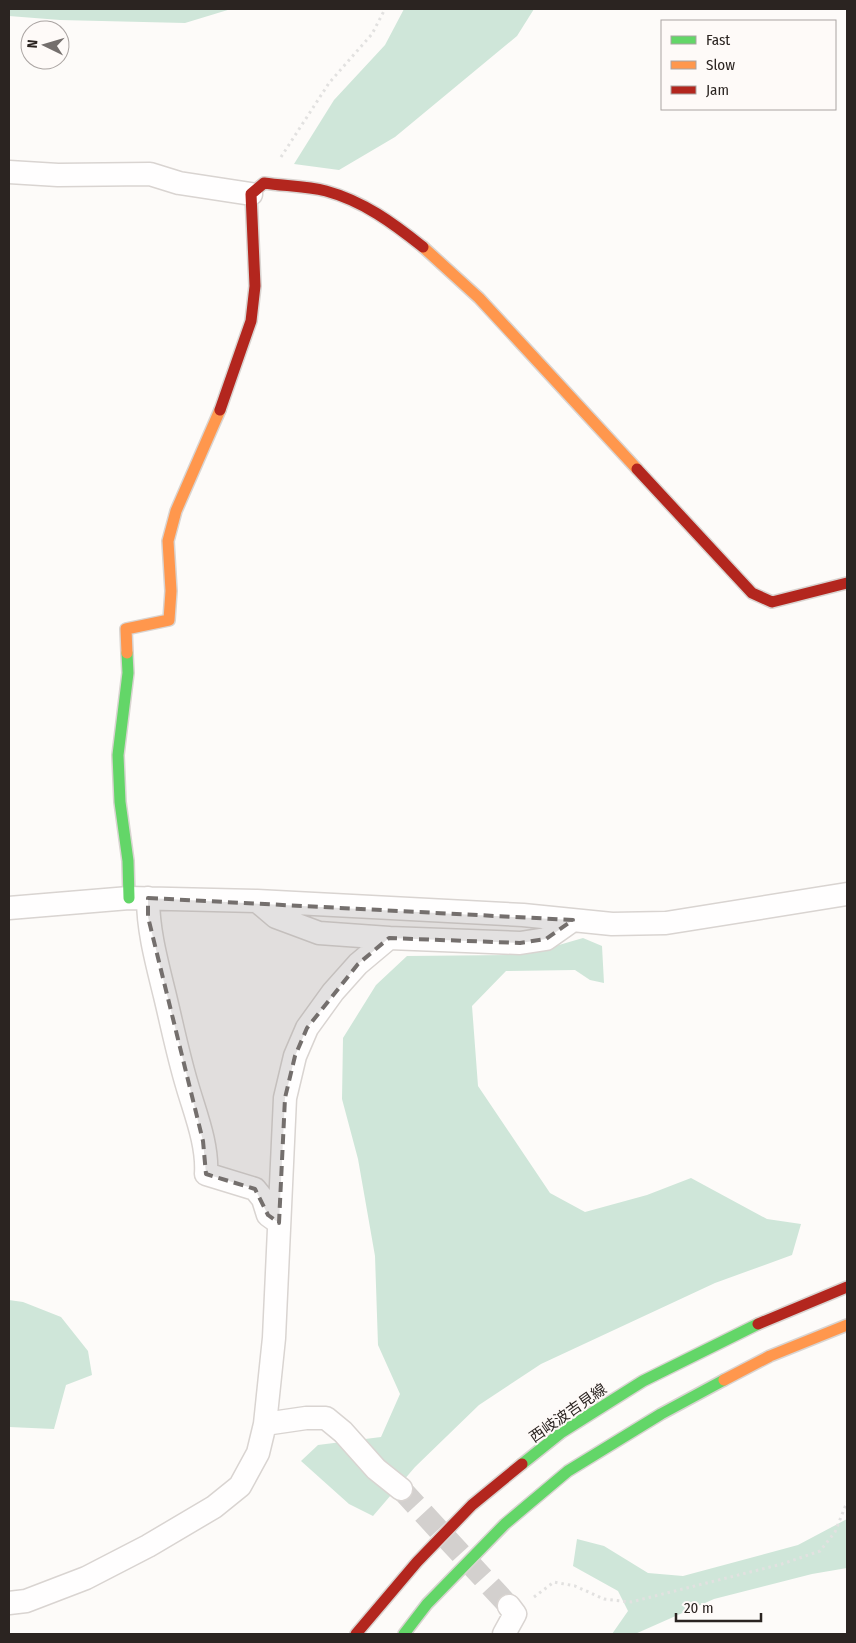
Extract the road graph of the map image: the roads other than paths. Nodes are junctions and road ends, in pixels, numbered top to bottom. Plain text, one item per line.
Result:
1 (9, 172) edge
2 (258, 188) junction
3 (847, 583) edge
4 (847, 894) edge
5 (139, 898) junction
6 (257, 901) junction
7 (9, 908) edge
8 (572, 920) junction
9 (389, 938) junction
10 (279, 1223) junction
11 (847, 1287) edge
12 (847, 1325) edge
13 (264, 1424) junction
14 (402, 1489) tunnel mouth
15 (9, 1603) edge
16 (512, 1610) road end
17 (356, 1634) edge
18 (404, 1634) edge
19 (504, 1634) edge

1 - 2 street
2 - 3 street
2 - 5 street
4 - 8 street
5 - 6 street
5 - 7 street
5 - 10 street
6 - 8 street
6 - 9 street
8 - 9 street
9 - 10 street
10 - 13 street
11 - 17 street, 西岐波吉見線
12 - 18 street
13 - 14 street
13 - 15 street
16 - 19 street

